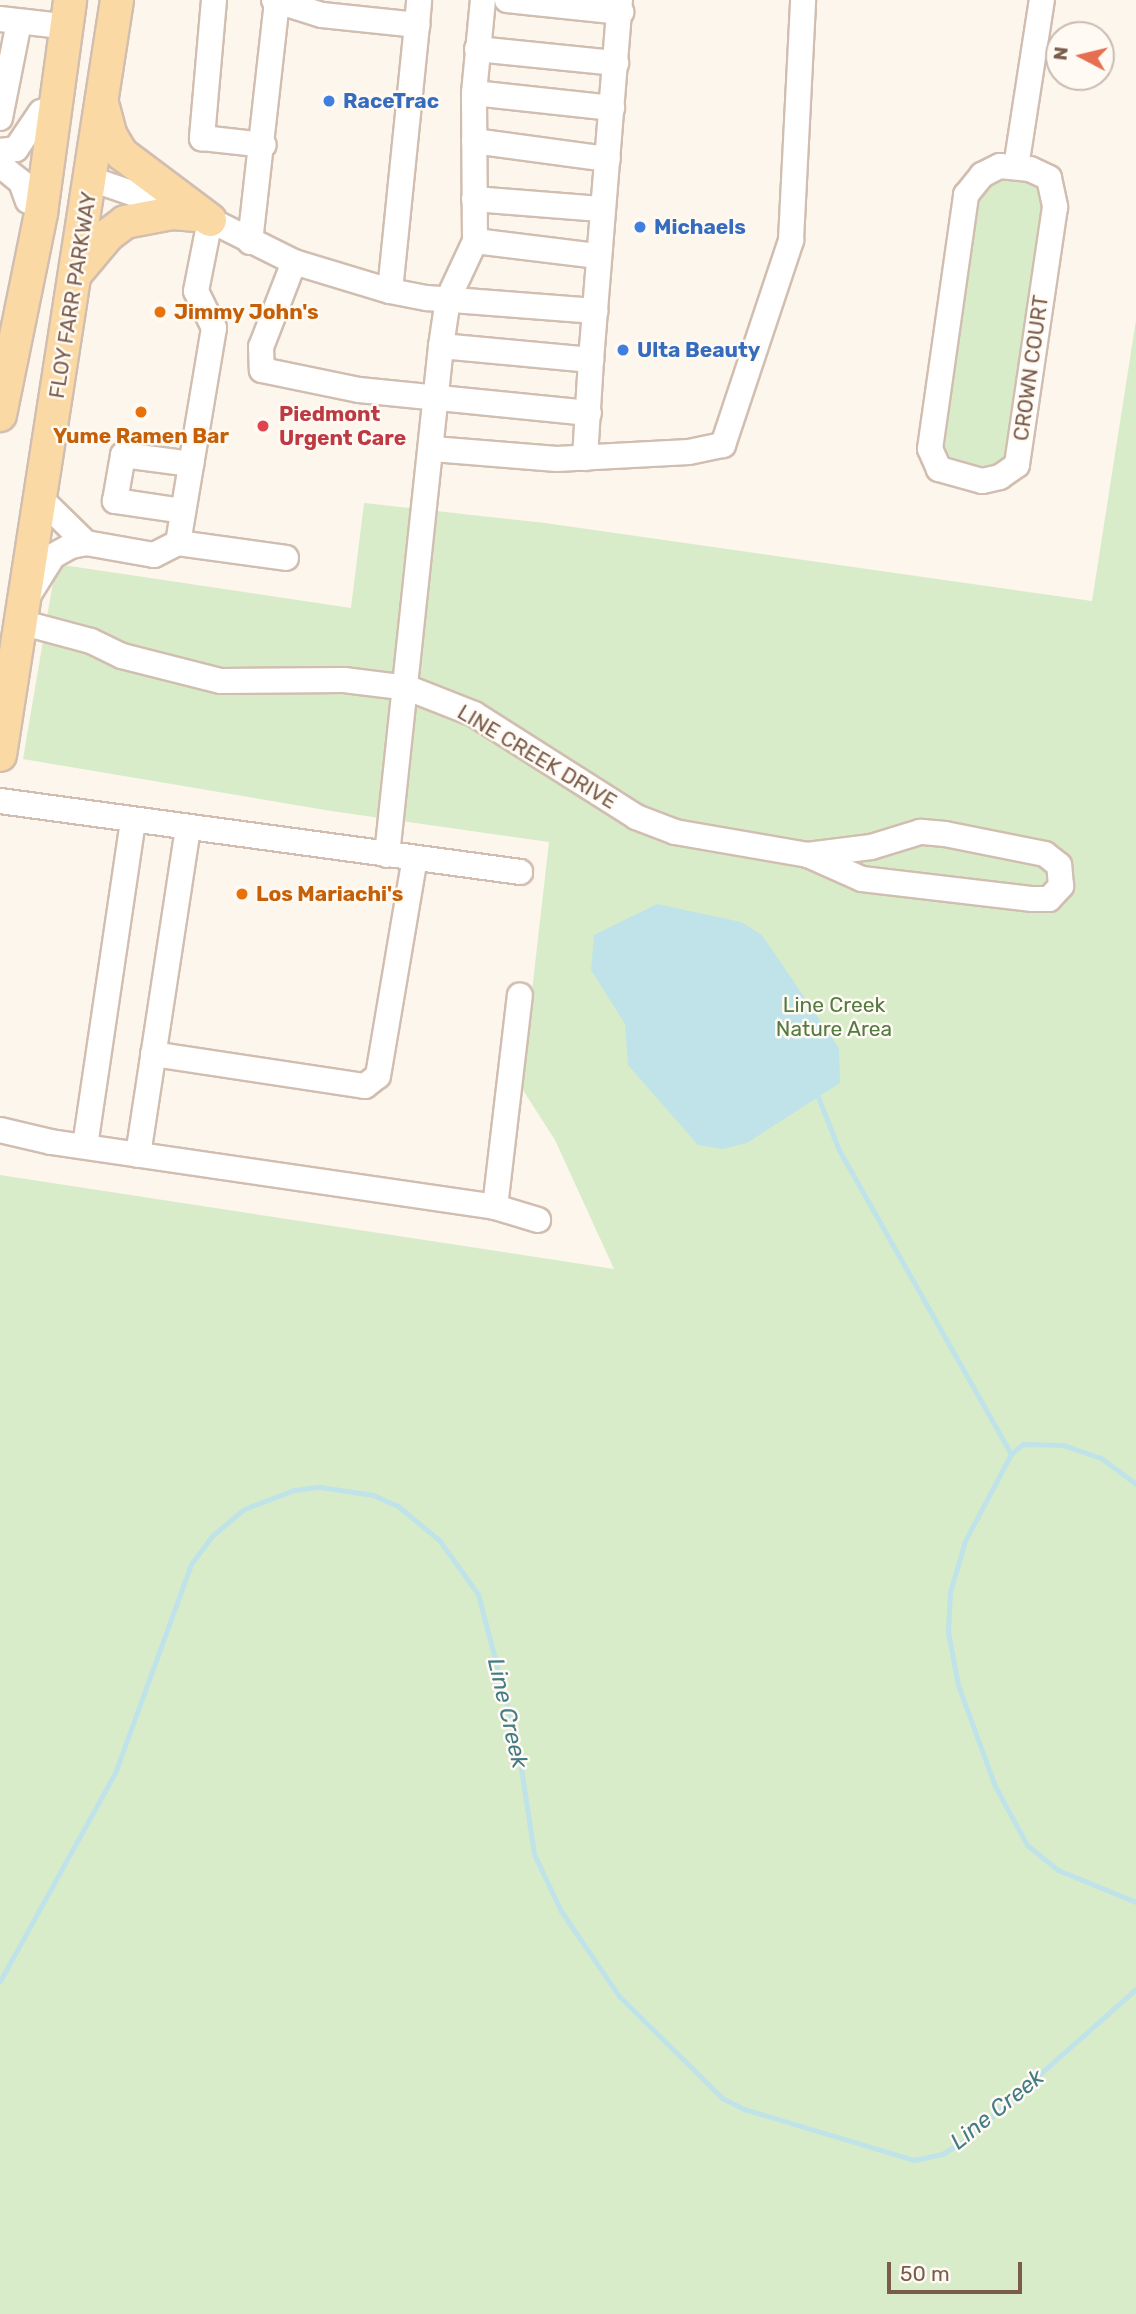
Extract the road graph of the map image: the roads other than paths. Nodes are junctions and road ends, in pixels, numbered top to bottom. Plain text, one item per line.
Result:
1 (90, 0) edge
2 (214, 0) edge
3 (419, 0) edge
4 (483, 0) edge
5 (507, 0) edge
6 (803, 0) edge
7 (1042, 0) edge
8 (275, 1) edge
9 (621, 6) edge
10 (121, 7) edge
11 (60, 8) edge
12 (9, 21) edge
13 (417, 25) junction
14 (477, 49) junction
15 (616, 62) junction
16 (474, 93) junction
17 (102, 102) junction
18 (612, 108) junction
19 (41, 113) junction
20 (0, 118) edge
21 (474, 141) junction
22 (264, 145) junction
23 (0, 151) edge
24 (608, 159) junction
25 (0, 165) edge
26 (1016, 167) junction
27 (91, 179) junction
28 (474, 199) junction
29 (34, 207) junction
30 (601, 209) junction
31 (202, 218) junction
32 (475, 241) junction
33 (258, 245) junction
34 (598, 256) junction
35 (294, 262) junction
36 (76, 274) junction
37 (390, 291) junction
38 (448, 299) junction
39 (596, 311) junction
40 (441, 346) junction
41 (591, 360) junction
42 (0, 393) edge
43 (434, 399) junction
44 (589, 413) junction
45 (0, 415) edge
46 (433, 449) junction
47 (585, 458) junction
48 (191, 464) junction
49 (41, 499) junction
50 (183, 511) junction
51 (86, 543) junction
52 (178, 543) junction
53 (286, 558) dead end
54 (21, 613) junction
55 (408, 688) junction
56 (0, 755) edge
57 (0, 800) edge
58 (133, 821) junction
59 (188, 830) junction
60 (387, 855) junction
61 (808, 855) junction
62 (415, 858) junction
63 (520, 872) dead end
64 (520, 995) dead end
65 (153, 1055) junction
66 (2, 1133) edge
67 (85, 1146) junction
68 (138, 1155) junction
69 (495, 1207) junction
70 (538, 1220) dead end

1 - 27 main road
2 - 22 street
3 - 13 street
4 - 14 street
5 - 9 street
6 - 47 street
7 - 26 street
8 - 13 street
8 - 22 street
9 - 15 street
10 - 17 main road, FLOY FARR PARKWAY
11 - 12 street
11 - 19 main road
11 - 29 main road
12 - 20 street
13 - 37 street
14 - 15 street
14 - 16 street
15 - 18 street
16 - 18 street
16 - 21 street
17 - 27 main road, FLOY FARR PARKWAY
17 - 31 main road
18 - 24 street
19 - 23 street
19 - 29 main road
21 - 24 street
21 - 28 street
22 - 33 street
24 - 30 street
25 - 29 street
26 - 26 street, CROWN COURT
27 - 29 main road
27 - 31 street
27 - 36 main road, FLOY FARR PARKWAY
28 - 30 street
28 - 32 street
29 - 42 main road
29 - 45 main road
30 - 34 street
31 - 33 street
31 - 36 main road
31 - 48 street
32 - 34 street
32 - 38 street
33 - 35 street
34 - 39 street
35 - 37 street
35 - 43 street
36 - 49 main road, FLOY FARR PARKWAY
37 - 38 street
38 - 39 street
38 - 40 street
39 - 41 street
40 - 41 street
40 - 43 street
41 - 44 street
43 - 44 street
43 - 46 street
44 - 47 street
46 - 47 street
46 - 55 street
48 - 50 street
48 - 50 street
49 - 51 street
49 - 54 main road, FLOY FARR PARKWAY
50 - 52 street
51 - 52 street
51 - 54 street
52 - 53 street
54 - 55 street, LINE CREEK DRIVE
54 - 56 main road, FLOY FARR PARKWAY
55 - 60 street
55 - 61 street, LINE CREEK DRIVE
57 - 58 street
58 - 59 street
58 - 67 street
59 - 60 street
59 - 65 street
60 - 62 street
61 - 61 street, LINE CREEK DRIVE
62 - 63 street
62 - 65 street
64 - 69 street
65 - 68 street
66 - 67 street
67 - 68 street
68 - 69 street
69 - 70 street

